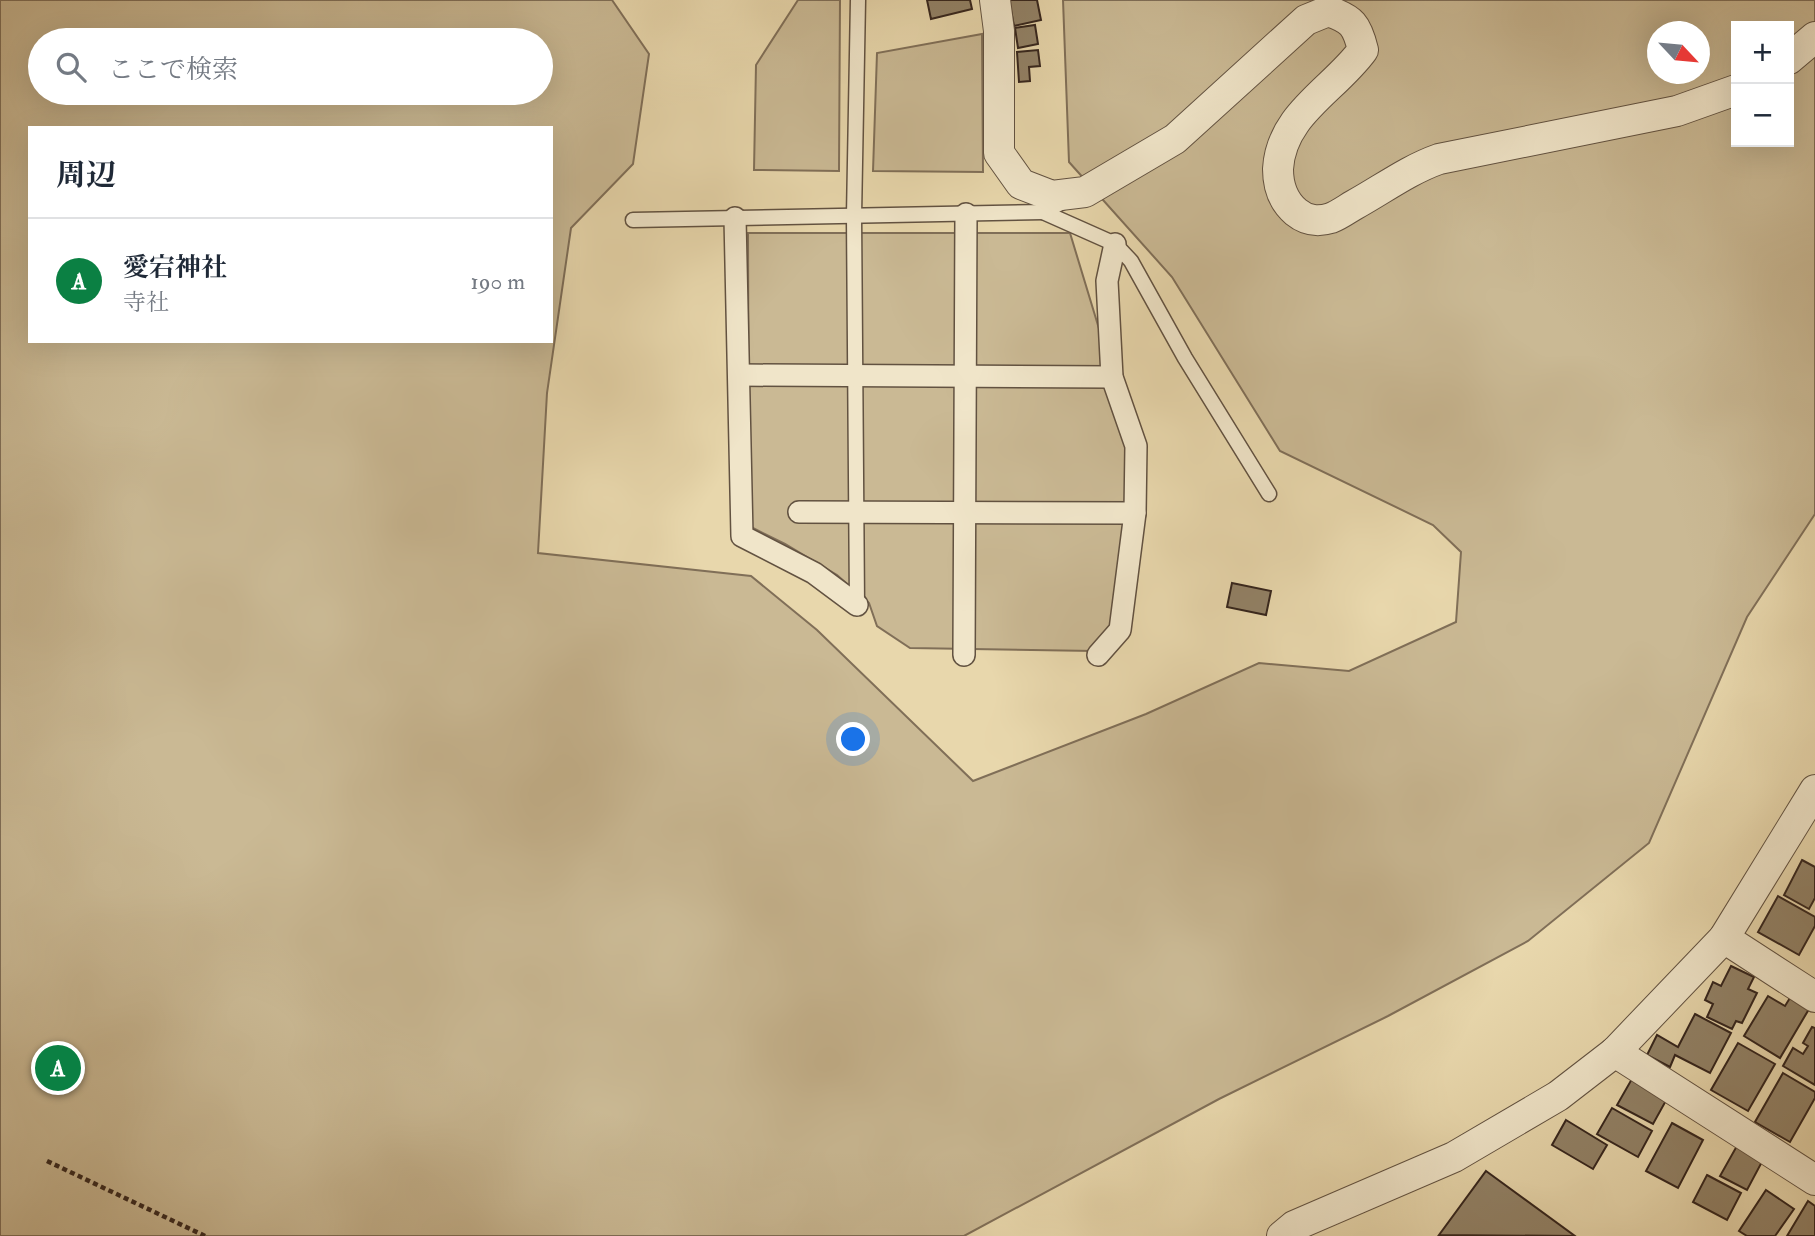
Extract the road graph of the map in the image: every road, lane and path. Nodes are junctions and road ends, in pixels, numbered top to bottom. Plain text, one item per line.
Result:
1 (858, 0) edge
2 (995, 0) edge
3 (1815, 37) edge
4 (1794, 55) edge
5 (1731, 92) edge
6 (1084, 192) junction
7 (1043, 212) junction
8 (966, 214) junction
9 (854, 216) junction
10 (735, 218) junction
11 (633, 220) dead end
12 (1115, 244) junction
13 (739, 375) junction
14 (966, 376) junction
15 (1112, 376) junction
16 (1269, 494) dead end
17 (799, 512) dead end
18 (857, 512) junction
19 (965, 512) junction
20 (1135, 513) junction
21 (857, 606) joint
22 (964, 655) dead end
23 (1098, 655) dead end
24 (1814, 794) edge
25 (1724, 938) junction
26 (1815, 997) edge
27 (1615, 1052) junction
28 (47, 1161) dead end
29 (1815, 1180) edge
30 (205, 1236) edge
31 (1282, 1236) edge

1 - 9 lane
2 - 6 street
3 - 4 street
5 - 6 street
6 - 7 lane
7 - 8 lane
7 - 12 lane
8 - 9 lane
8 - 14 street
9 - 10 lane
9 - 18 lane
10 - 11 lane
10 - 13 street
12 - 15 street
12 - 16 lane
13 - 14 street
13 - 21 street
14 - 15 street
14 - 19 street
15 - 20 street
17 - 18 street
18 - 19 street
18 - 21 lane
19 - 20 street
19 - 22 street
20 - 23 street
24 - 25 street
25 - 26 street
25 - 27 street
27 - 29 street
27 - 31 street
28 - 30 path

